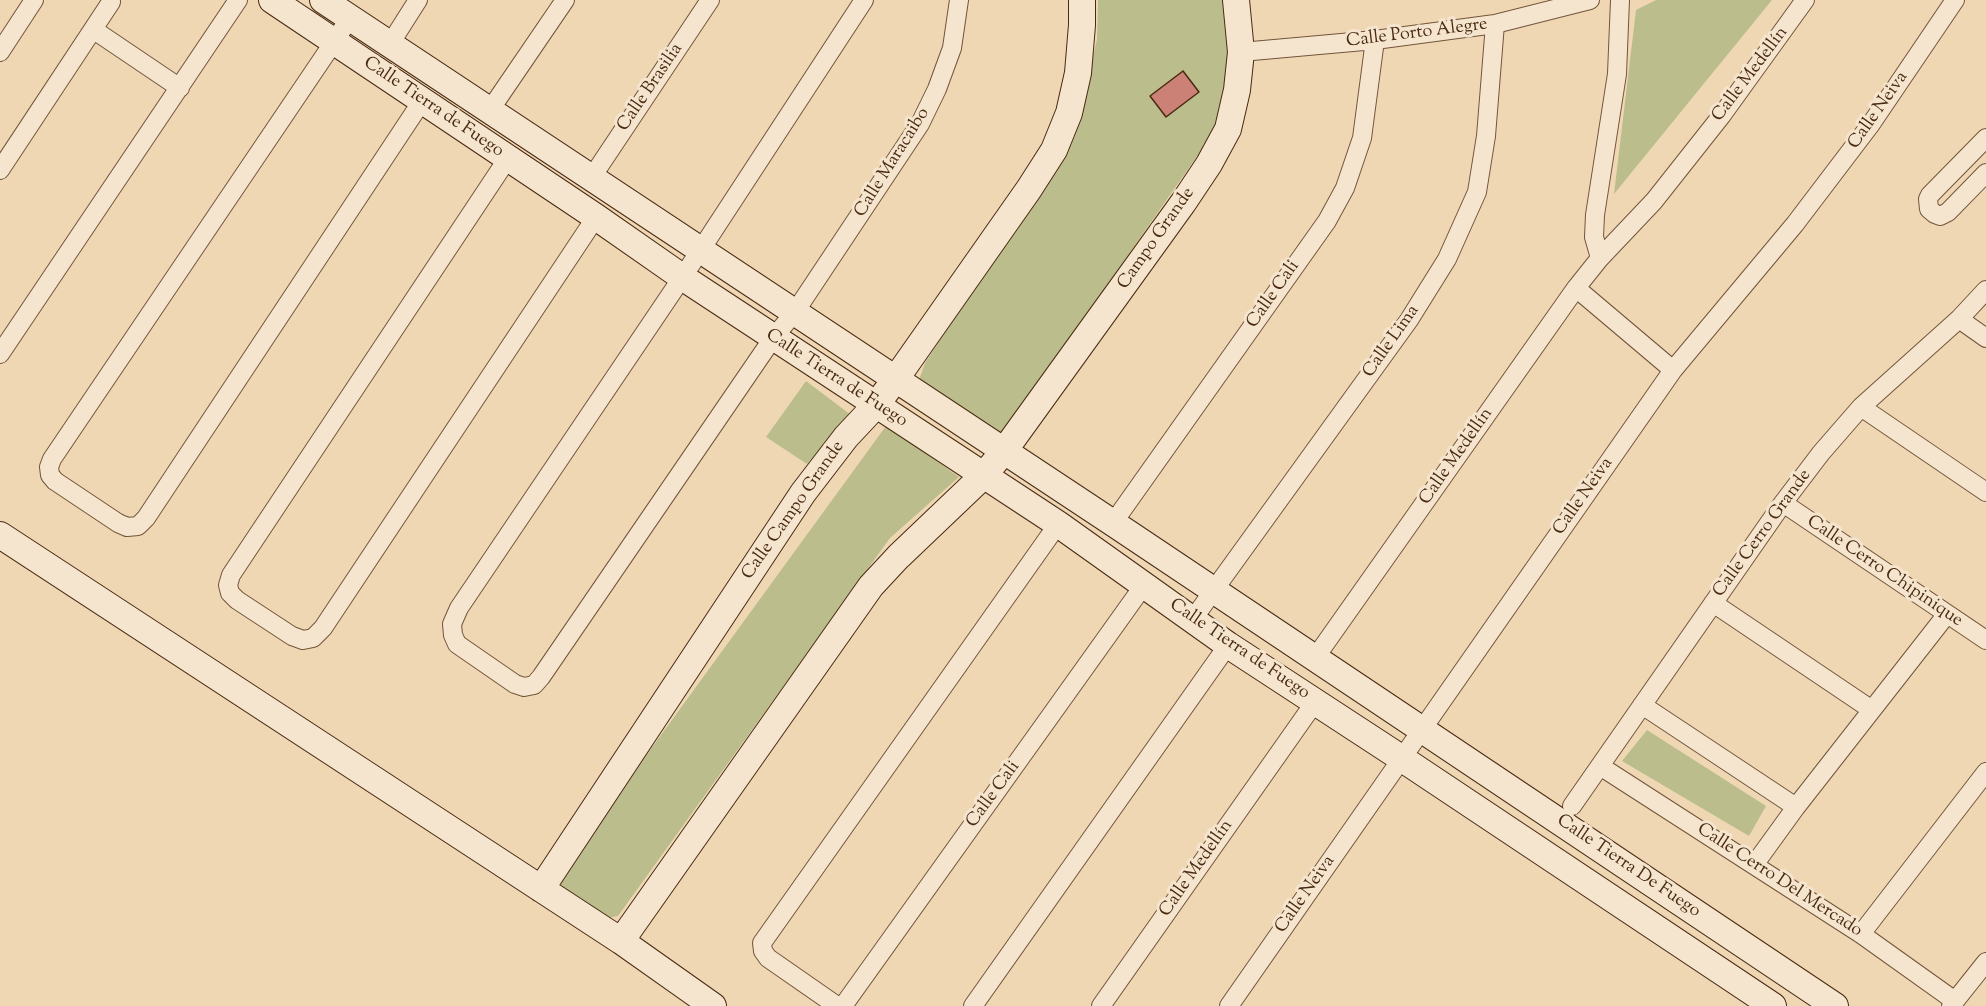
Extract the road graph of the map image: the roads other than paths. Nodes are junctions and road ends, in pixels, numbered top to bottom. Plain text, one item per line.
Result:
1 (34, 0) edge
2 (238, 0) edge
3 (272, 0) edge
4 (323, 0) edge
5 (418, 0) edge
6 (565, 0) edge
7 (710, 0) edge
8 (864, 0) edge
9 (959, 0) edge
10 (1082, 0) edge
11 (1236, 0) edge
12 (1590, 0) edge
13 (1620, 0) edge
14 (1805, 0) edge
15 (1955, 0) edge
16 (111, 3) dead end
17 (350, 18) junction
18 (1496, 24) junction
19 (94, 30) junction
20 (1375, 40) junction
21 (334, 42) junction
22 (390, 44) junction
23 (0, 52) edge
24 (1241, 52) junction
25 (180, 88) junction
26 (422, 101) junction
27 (490, 110) junction
28 (1986, 138) edge
29 (508, 158) junction
30 (0, 170) edge
31 (592, 177) junction
32 (1982, 182) edge
33 (596, 217) junction
34 (700, 250) junction
35 (1600, 258) junction
36 (682, 277) junction
37 (1576, 288) junction
38 (1986, 290) edge
39 (795, 312) junction
40 (1959, 319) junction
41 (773, 338) junction
42 (1986, 338) edge
43 (0, 354) edge
44 (1673, 370) junction
45 (895, 380) junction
46 (876, 405) junction
47 (1861, 407) junction
48 (1004, 451) junction
49 (984, 475) junction
50 (1986, 492) edge
51 (1783, 503) junction
52 (1113, 523) junction
53 (1058, 524) junction
54 (0, 535) edge
55 (1144, 585) junction
56 (1213, 590) junction
57 (1713, 603) junction
58 (1947, 614) junction
59 (1193, 619) junction
60 (1986, 640) edge
61 (1228, 645) junction
62 (1315, 658) junction
63 (1314, 702) junction
64 (1642, 705) junction
65 (1872, 710) junction
66 (1421, 729) junction
67 (1401, 758) junction
68 (1600, 766) junction
69 (1986, 772) edge
70 (1572, 806) dead end
71 (1796, 807) junction
72 (1754, 865) junction
73 (541, 889) junction
74 (1861, 934) junction
75 (621, 941) junction
76 (1986, 962) edge
77 (1953, 1004) edge
78 (713, 1006) edge
79 (837, 1006) edge
80 (843, 1006) edge
81 (973, 1006) edge
82 (1101, 1006) edge
83 (1229, 1006) edge
84 (1773, 1006) edge
85 (1835, 1006) edge

1 - 23 street
2 - 25 street
3 - 21 street, Calle Tierra de Fuego
4 - 17 street, Calle Tierra de Fuego
5 - 22 street
6 - 27 street
7 - 31 street, Calle Brasilia
8 - 34 street
9 - 39 street, Calle Maracaibo
10 - 45 street, Calle Campo Grande
11 - 24 street, Campo Grande
12 - 18 street, Calle Porto Alegre
13 - 35 street
14 - 35 street, Calle Medellín
15 - 44 street, Calle Neiva
16 - 19 street
17 - 21 street
17 - 22 street, Calle Tierra de Fuego
18 - 20 street, Calle Porto Alegre
18 - 56 street, Calle Lima
19 - 25 street
19 - 30 street
20 - 24 street, Calle Porto Alegre
20 - 52 street, Calle Cali
21 - 26 street, Calle Tierra de Fuego
21 - 26 street
22 - 27 street, Calle Tierra de Fuego
24 - 48 street, Campo Grande
25 - 43 street
26 - 29 street, Calle Tierra de Fuego
27 - 31 street, Calle Tierra de Fuego
28 - 32 street
29 - 33 street, Calle Tierra de Fuego
29 - 33 street
31 - 34 street, Calle Tierra de Fuego
33 - 36 street, Calle Tierra de Fuego
34 - 36 street
34 - 39 street, Calle Tierra de Fuego
35 - 37 street, Calle Medellín
36 - 41 street, Calle Tierra de Fuego
36 - 41 street, Calle Maracaibo
37 - 44 street
37 - 62 street, Calle Medellín
38 - 40 street, Calle Cerro Grande
39 - 41 street, Calle Maracaibo
39 - 45 street, Calle Tierra de Fuego
40 - 42 street
40 - 47 street, Calle Cerro Grande
41 - 46 street, Calle Tierra de Fuego
44 - 66 street, Calle Neiva
45 - 46 street, Calle Campo Grande
45 - 48 street, Calle Tierra de Fuego
46 - 49 street, Calle Tierra de Fuego
46 - 73 street, Calle Campo Grande
47 - 50 street
47 - 51 street, Calle Cerro Grande
48 - 49 street
48 - 52 street, Calle Tierra de Fuego
49 - 53 street, Calle Tierra de Fuego
49 - 75 street
51 - 57 street, Calle Cerro Grande
51 - 58 street, Calle Cerro Chipinique
52 - 56 street, Calle Tierra de Fuego
53 - 55 street, Calle Tierra de Fuego
53 - 79 street
54 - 73 street
55 - 59 street, Calle Tierra de Fuego
55 - 80 street, Calle Cali
56 - 59 street, Calle Lima
56 - 62 street, Calle Tierra de Fuego
57 - 64 street, Calle Cerro Grande
57 - 65 street
58 - 60 street, Calle Cerro Chipinique
58 - 65 street
59 - 61 street, Calle Tierra de Fuego
61 - 63 street, Calle Tierra de Fuego
61 - 81 street
62 - 66 street, Calle Tierra de Fuego
63 - 67 street, Calle Tierra de Fuego
63 - 82 street, Calle Medellín
64 - 68 street, Calle Cerro Grande
64 - 71 street
65 - 71 street
66 - 67 street, Calle Neiva
66 - 85 street, Calle Tierra De Fuego
67 - 83 street, Calle Neiva
67 - 84 street, Calle Tierra De Fuego
68 - 70 street, Calle Cerro Grande
68 - 72 street, Calle Cerro Del Mercado
69 - 74 street
71 - 72 street
72 - 74 street, Calle Cerro Del Mercado
73 - 75 street
74 - 77 street, Calle Cerro Del Mercado
75 - 78 street
76 - 77 street

